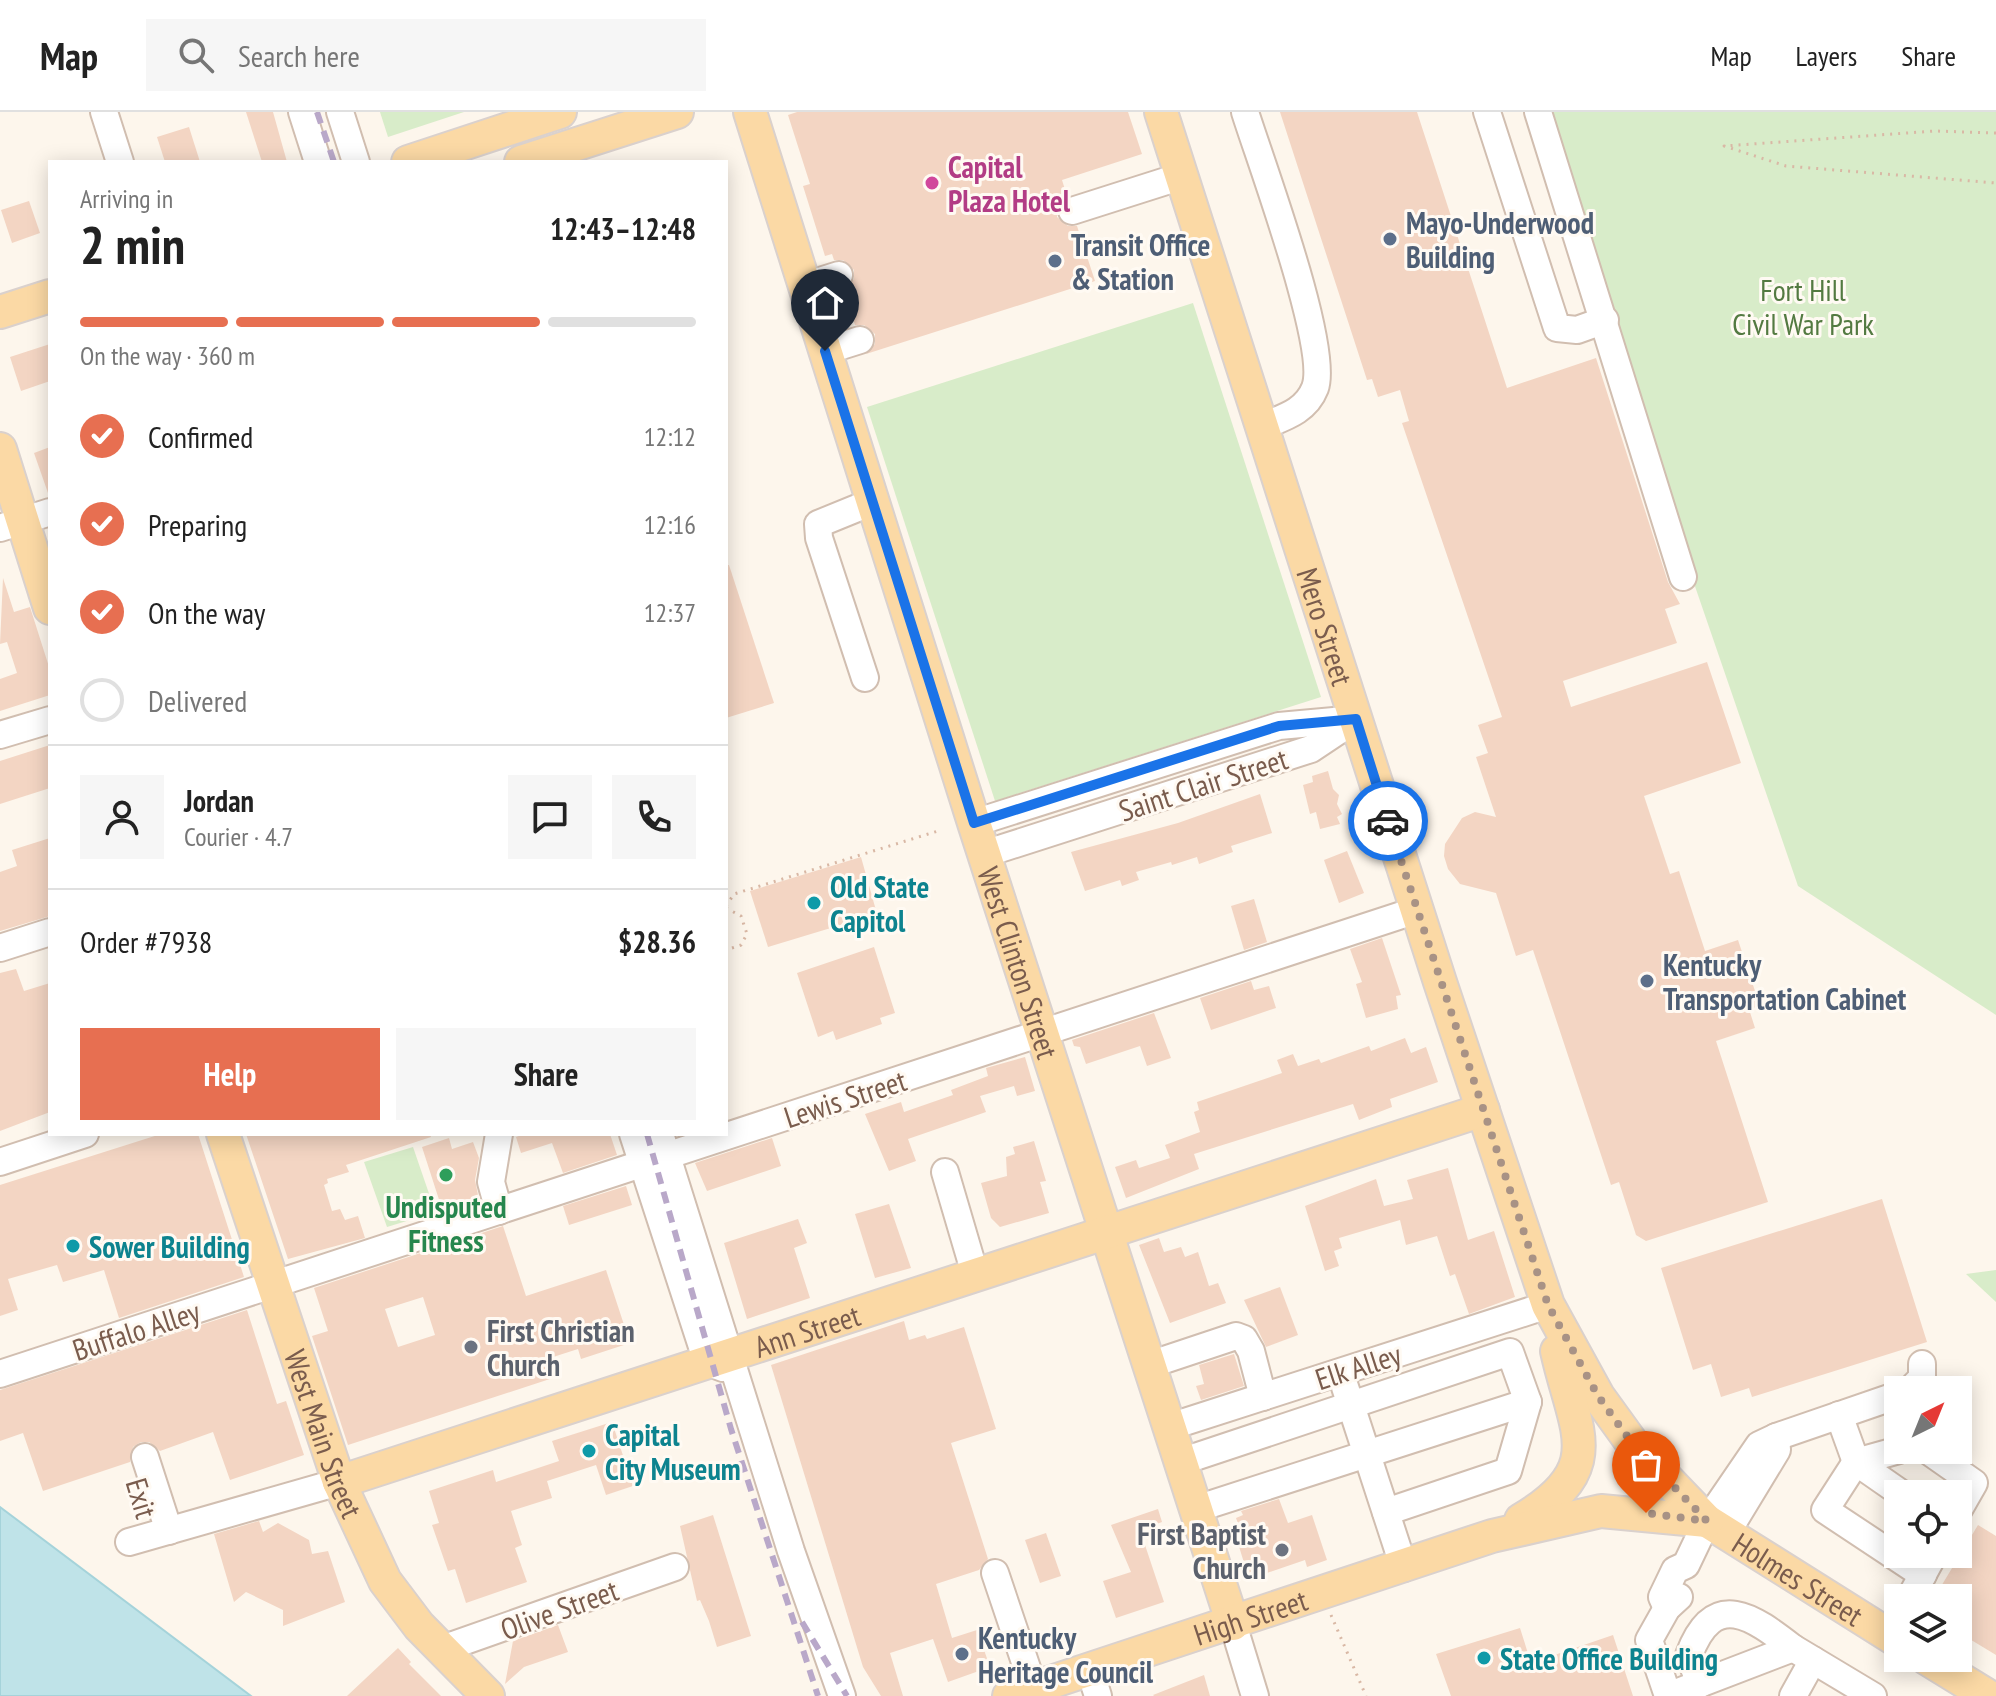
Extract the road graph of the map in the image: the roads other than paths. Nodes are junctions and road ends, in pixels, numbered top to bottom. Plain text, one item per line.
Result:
1 (104, 112) edge
2 (302, 112) edge
3 (340, 112) edge
4 (560, 112) edge
5 (677, 112) edge
6 (1161, 112) edge
7 (1245, 112) edge
8 (1487, 112) edge
9 (1538, 112) edge
10 (753, 124) edge
11 (119, 160) edge
12 (317, 160) edge
13 (355, 160) edge
14 (414, 160) edge
15 (527, 160) edge
16 (1182, 176) junction
17 (1072, 211) dead end
18 (839, 275) dead end
19 (804, 286) junction
20 (48, 297) edge
21 (0, 312) edge
22 (1605, 320) junction
23 (860, 340) dead end
24 (825, 351) junction
25 (1263, 426) junction
26 (0, 449) edge
27 (872, 502) junction
28 (24, 520) edge
29 (1683, 577) dead end
30 (48, 601) edge
31 (865, 678) dead end
32 (1356, 719) junction
33 (48, 721) edge
34 (0, 735) edge
35 (974, 823) junction
36 (984, 854) junction
37 (1417, 910) junction
38 (48, 933) edge
39 (0, 948) edge
40 (1042, 1033) junction
41 (1483, 1110) junction
42 (728, 1129) edge
43 (79, 1136) edge
44 (224, 1136) edge
45 (499, 1136) edge
46 (636, 1136) edge
47 (706, 1136) edge
48 (657, 1151) edge
49 (0, 1162) edge
50 (945, 1172) dead end
51 (499, 1211) junction
52 (1106, 1231) junction
53 (975, 1274) junction
54 (272, 1285) junction
55 (1548, 1305) junction
56 (724, 1363) junction
57 (1922, 1364) dead end
58 (1149, 1365) junction
59 (1340, 1372) junction
60 (0, 1374) edge
61 (1922, 1376) edge
62 (1263, 1397) junction
63 (1884, 1400) edge
64 (1350, 1402) junction
65 (1528, 1402) junction
66 (1839, 1415) junction
67 (1169, 1427) junction
68 (1632, 1443) joint
69 (1367, 1454) junction
70 (1884, 1454) edge
71 (138, 1459) dead end
72 (1180, 1462) junction
73 (1856, 1462) junction
74 (1947, 1464) edge
75 (1970, 1480) edge
76 (1884, 1481) edge
77 (339, 1482) junction
78 (1196, 1509) junction
79 (1386, 1512) junction
80 (1717, 1527) junction
81 (1492, 1536) junction
82 (1884, 1541) edge
83 (675, 1567) dead end
84 (1404, 1568) junction
85 (995, 1573) dead end
86 (1233, 1624) junction
87 (1884, 1626) edge
88 (442, 1649) junction
89 (1803, 1654) junction
90 (1949, 1672) edge
91 (1094, 1684) edge
92 (1700, 1684) junction
93 (1021, 1692) edge
94 (488, 1696) edge
95 (842, 1696) edge
96 (1255, 1696) edge
97 (1668, 1696) edge
98 (1793, 1696) edge
99 (1873, 1696) edge
100 (1988, 1696) edge

1 - 11 street
2 - 12 street
3 - 13 street
4 - 14 main road
5 - 15 main road
6 - 16 main road, Mero Street
7 - 25 street
8 - 22 street
9 - 22 street
10 - 19 main road, West Clinton Street
16 - 17 street
16 - 25 main road, Mero Street
18 - 19 street
19 - 24 main road, West Clinton Street
20 - 21 main road
22 - 29 street
23 - 24 street
24 - 27 main road, West Clinton Street
25 - 32 main road, Mero Street
26 - 28 main road
27 - 31 street
27 - 35 main road, West Clinton Street
28 - 30 main road
32 - 35 street, Saint Clair Street
32 - 36 street, Saint Clair Street
32 - 37 main road, Mero Street
33 - 34 street
35 - 36 main road, West Clinton Street
36 - 40 main road, West Clinton Street
37 - 40 street, Lewis Street
37 - 41 main road, Mero Street
38 - 39 street
40 - 42 street, Lewis Street
40 - 52 main road, West Clinton Street
41 - 52 main road, Ann Street
41 - 55 main road, Mero Street
43 - 49 street
44 - 54 main road, West Main Street
45 - 51 street
46 - 48 street
47 - 48 street, Lewis Street
48 - 51 street, Lewis Street
48 - 56 street
50 - 53 street
51 - 54 street, Lewis Street
52 - 53 main road, Ann Street
52 - 58 main road, West Clinton Street
53 - 56 main road, Ann Street
54 - 60 street, Buffalo Alley
54 - 77 main road, West Main Street
55 - 59 street, Elk Alley
55 - 68 main road, Mero Street
55 - 81 main road, High Street
56 - 77 main road, Ann Street
56 - 95 street
57 - 61 street
58 - 62 street
58 - 67 main road, West Clinton Street
59 - 62 street, Elk Alley
59 - 64 street
62 - 67 street, Elk Alley
63 - 66 street
64 - 65 street
64 - 69 street
64 - 72 street
65 - 69 street
65 - 79 street
66 - 73 street
66 - 80 street
67 - 72 main road, West Clinton Street
68 - 80 main road, Holmes Street
69 - 78 street
69 - 79 street
70 - 73 street
71 - 77 street, Ann Street
72 - 78 main road, West Clinton Street
73 - 76 street
73 - 82 street
74 - 75 street
77 - 88 main road, West Main Street
78 - 86 main road, West Clinton Street
79 - 84 street
80 - 81 main road, High Street
80 - 87 main road, Holmes Street
80 - 97 street
81 - 84 main road, High Street
83 - 88 street, Olive Street
84 - 86 main road, High Street
85 - 93 street
86 - 91 main road, High Street
86 - 96 street, West Clinton Street
88 - 94 main road, West Main Street
89 - 92 street
89 - 92 street
89 - 98 street
89 - 99 street
90 - 100 main road
91 - 93 main road, High Street
92 - 97 street

